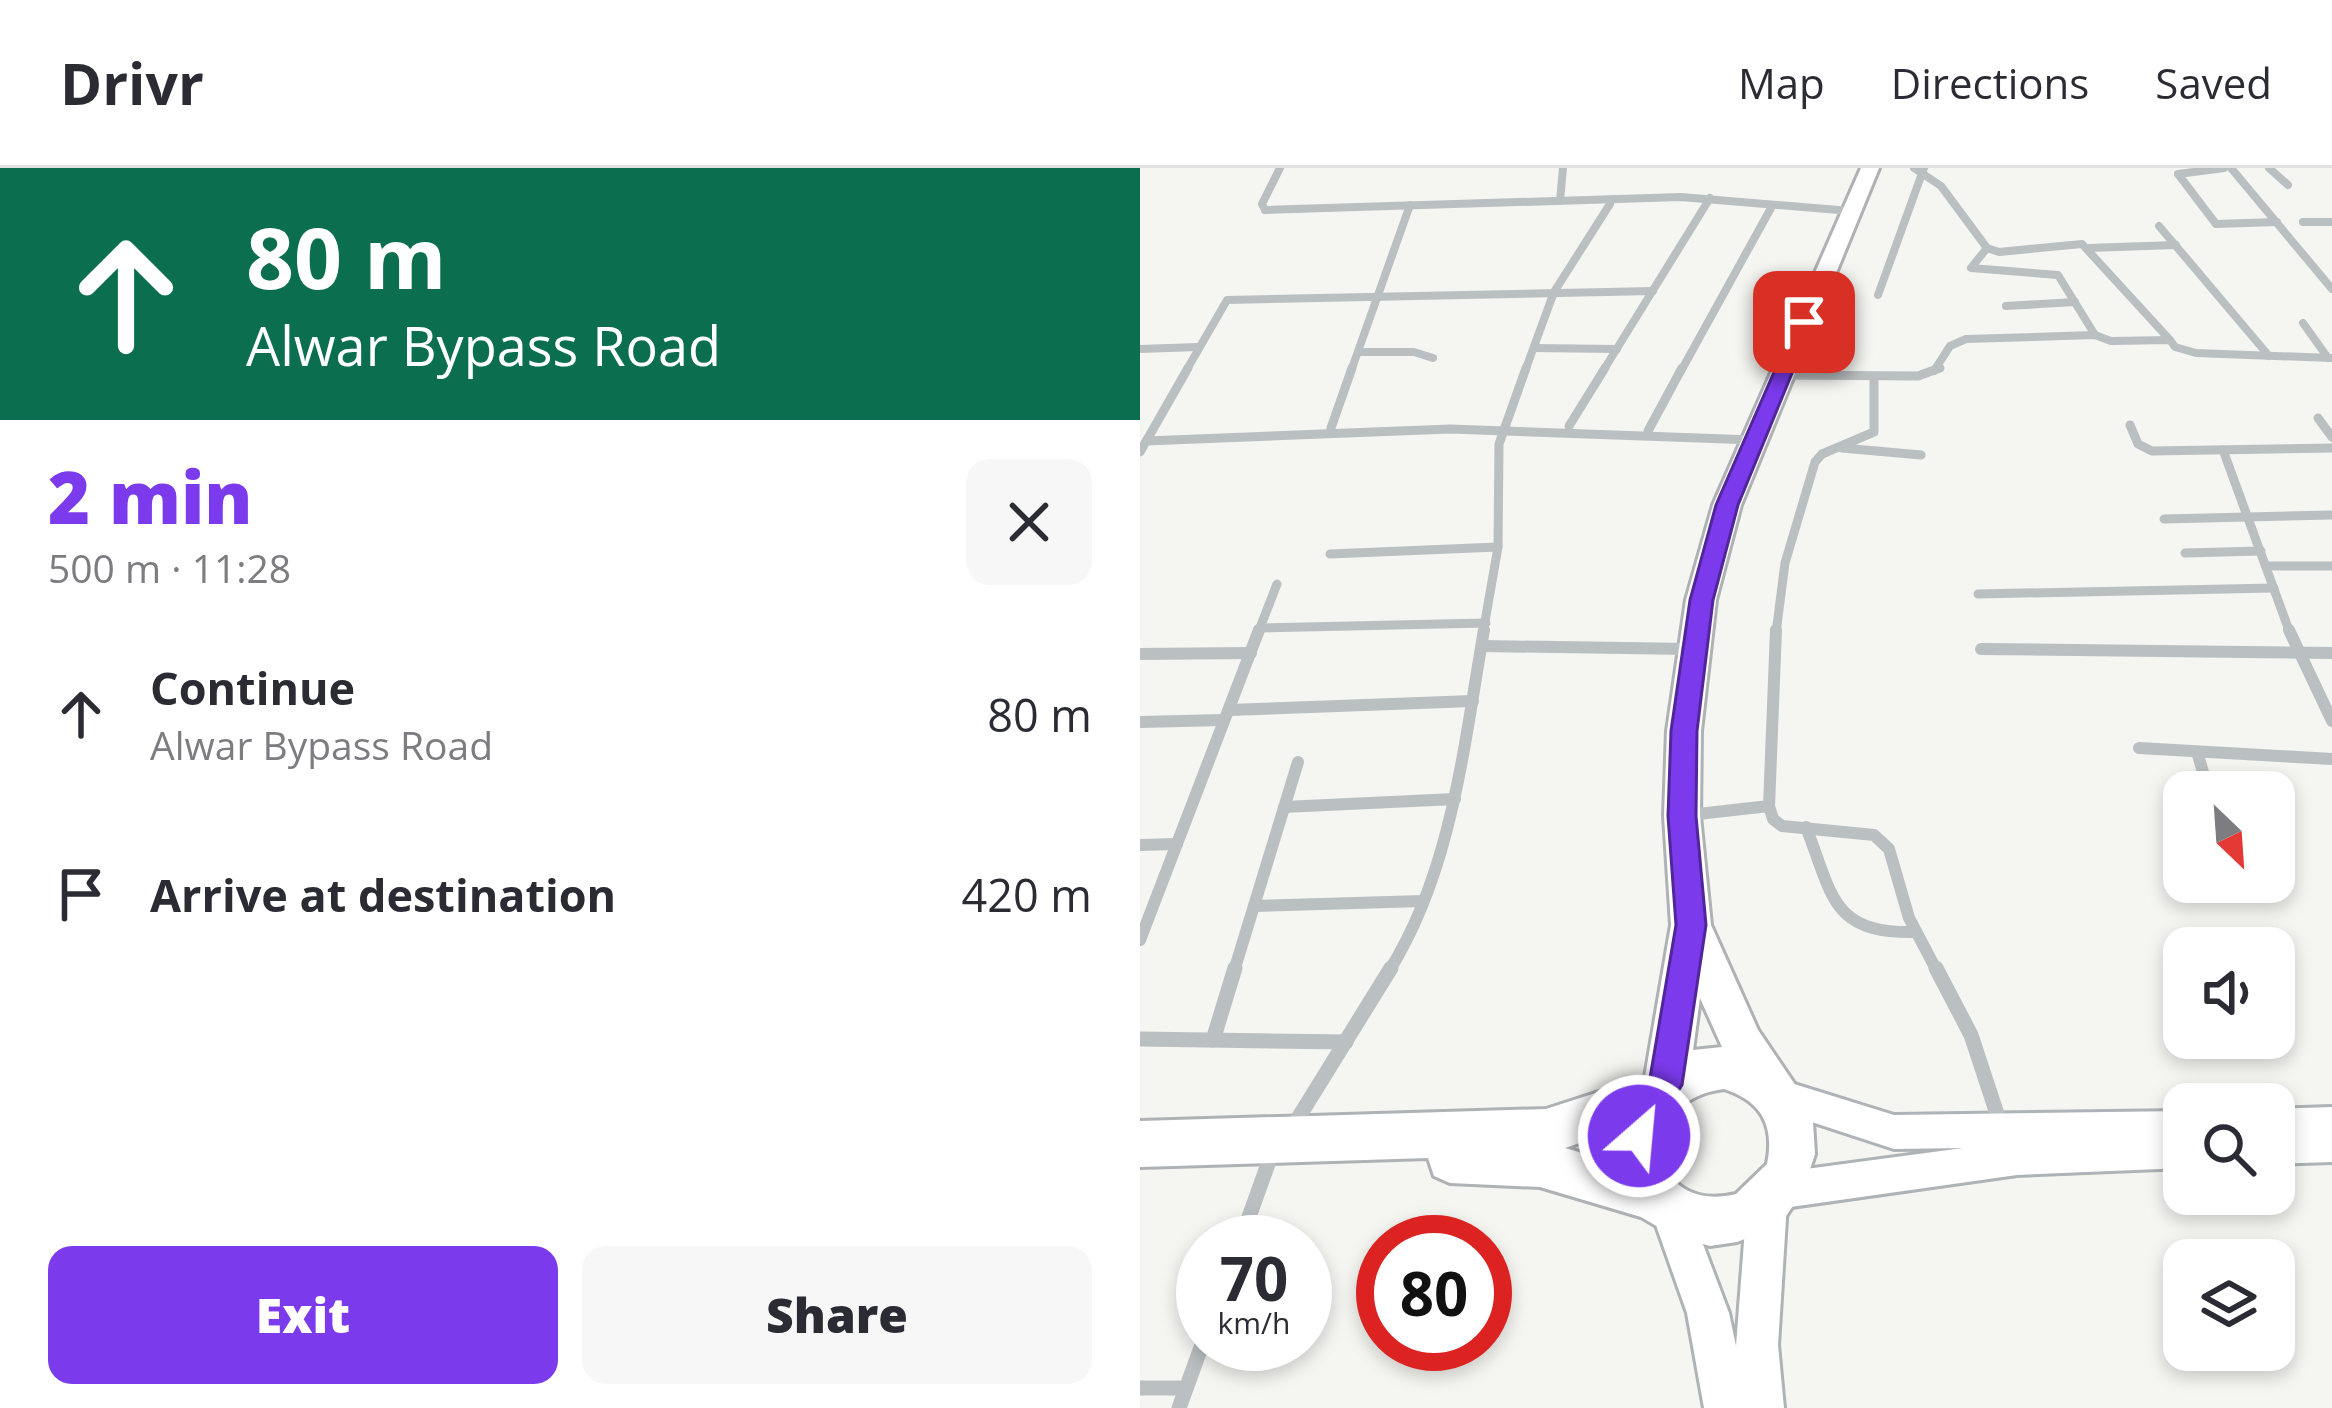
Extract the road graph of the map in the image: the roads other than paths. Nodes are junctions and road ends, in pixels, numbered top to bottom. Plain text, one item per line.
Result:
1 (1280, 168) edge
2 (1563, 168) edge
3 (1870, 168) edge
4 (2227, 168) edge
5 (2269, 168) edge
6 (1921, 169) edge
7 (2288, 185) dead end
8 (1709, 200) junction
9 (1560, 201) junction
10 (1610, 204) junction
11 (1409, 207) junction
12 (1771, 208) junction
13 (1850, 214) junction
14 (2277, 222) junction
15 (2302, 222) dead end
16 (2332, 222) edge
17 (2216, 224) junction
18 (2159, 226) dead end
19 (2229, 240) dead end
20 (2176, 245) junction
21 (1987, 248) junction
22 (2088, 248) junction
23 (2330, 286) edge
24 (1653, 291) junction
25 (1555, 292) junction
26 (1878, 295) dead end
27 (1380, 296) junction
28 (2075, 302) junction
29 (2006, 306) dead end
30 (2303, 323) dead end
31 (2095, 335) junction
32 (2170, 340) junction
33 (1198, 347) junction
34 (1534, 348) junction
35 (1140, 349) edge
36 (1617, 349) junction
37 (1359, 352) junction
38 (2269, 356) junction
39 (1433, 358) dead end
40 (2330, 358) edge
41 (1781, 375) junction
42 (1874, 377) junction
43 (2318, 418) dead end
44 (2130, 425) dead end
45 (1569, 426) junction
46 (1504, 427) junction
47 (1331, 428) junction
48 (1648, 431) junction
49 (2332, 437) edge
50 (1146, 440) junction
51 (1754, 440) junction
52 (1834, 448) junction
53 (2332, 448) edge
54 (2223, 450) junction
55 (1140, 452) edge
56 (1921, 454) dead end
57 (2248, 517) junction
58 (2331, 517) edge
59 (2164, 519) dead end
60 (1498, 547) junction
61 (2261, 551) junction
62 (2186, 553) dead end
63 (1330, 554) dead end
64 (2266, 566) junction
65 (2332, 566) edge
66 (1277, 584) dead end
67 (2274, 588) junction
68 (1978, 594) dead end
69 (1486, 623) junction
70 (1260, 628) junction
71 (1482, 646) junction
72 (1981, 649) dead end
73 (1693, 650) junction
74 (1251, 652) junction
75 (2332, 652) edge
76 (2297, 653) junction
77 (1140, 654) edge
78 (1472, 701) junction
79 (1227, 715) junction
80 (2332, 721) edge
81 (1140, 722) edge
82 (2139, 748) dead end
83 (2197, 752) junction
84 (2332, 759) edge
85 (1298, 762) dead end
86 (2203, 771) edge
87 (1455, 799) junction
88 (1769, 806) junction
89 (1284, 807) junction
90 (1682, 816) junction
91 (1806, 827) junction
92 (1177, 844) junction
93 (1140, 845) edge
94 (1423, 901) junction
95 (1254, 905) junction
96 (1691, 925) junction
97 (1916, 932) junction
98 (1140, 940) edge
99 (1140, 1039) edge
100 (1213, 1040) junction
101 (1346, 1042) junction
102 (1769, 1087) junction
103 (1662, 1089) junction
104 (2332, 1124) edge
105 (2295, 1125) edge
106 (2163, 1129) edge
107 (2003, 1133) junction
108 (1140, 1144) edge
109 (2332, 1145) edge
110 (2295, 1146) edge
111 (2163, 1152) edge
112 (1275, 1153) junction
113 (1140, 1166) edge
114 (1772, 1197) junction
115 (1664, 1203) junction
116 (1251, 1215) edge
117 (1192, 1371) edge
118 (1140, 1388) edge
119 (1186, 1388) junction
120 (1749, 1403) edge
121 (1179, 1408) edge

1 - 11 street
2 - 9 street
3 - 13 highway
4 - 14 street
4 - 17 street
5 - 7 street
6 - 21 street
6 - 26 street
8 - 9 street
8 - 10 street
8 - 12 street
8 - 13 street
8 - 24 street
9 - 11 street
10 - 11 street
10 - 25 street
11 - 27 street
12 - 13 street
12 - 48 street
13 - 41 highway
14 - 17 street
14 - 23 street
15 - 16 street
17 - 19 street
18 - 20 street
20 - 22 street
20 - 38 street
21 - 22 street
21 - 28 street
22 - 32 street
24 - 25 street
24 - 36 street
25 - 27 street
25 - 34 street
27 - 33 street
27 - 37 street
28 - 29 street
28 - 31 street
30 - 40 street
31 - 32 street
31 - 42 street
32 - 38 street
33 - 35 street
33 - 50 street
34 - 36 street
34 - 46 street
36 - 45 street
37 - 39 street
37 - 47 street
38 - 40 street
41 - 42 street
41 - 51 highway
42 - 52 street
43 - 49 street
44 - 54 street
45 - 46 street
45 - 48 street
46 - 47 street
46 - 60 street
47 - 50 street
48 - 51 street
50 - 55 street
51 - 73 highway
52 - 56 street
52 - 88 street
53 - 54 street
54 - 57 street
57 - 58 street
57 - 59 street
57 - 61 street
60 - 63 street
60 - 69 street
61 - 62 street
61 - 64 street
64 - 65 street
64 - 67 street
66 - 70 street
67 - 68 street
67 - 76 street
69 - 70 street
69 - 71 street
70 - 74 street
71 - 73 street
71 - 78 street
72 - 76 street
73 - 90 highway
74 - 77 street
74 - 79 street
75 - 76 street
76 - 80 street
78 - 79 street
78 - 87 street
79 - 81 street
79 - 92 street
82 - 83 street
83 - 84 street
83 - 86 street
85 - 89 street
87 - 89 street
87 - 94 street
88 - 90 street
88 - 91 street
89 - 95 street
90 - 96 highway
91 - 97 street
91 - 97 street
92 - 93 street
92 - 98 street
94 - 95 street
94 - 101 street
95 - 100 street
96 - 102 highway
96 - 103 highway
97 - 107 street
99 - 100 street
100 - 101 street
101 - 112 street
102 - 103 highway
102 - 107 street
102 - 114 highway
103 - 112 highway
103 - 115 highway
104 - 105 street
106 - 107 street
108 - 112 highway
109 - 110 street
111 - 114 street
112 - 113 highway
112 - 115 highway
112 - 116 street
114 - 115 highway
114 - 120 main road
115 - 120 main road
117 - 119 street
118 - 119 street
119 - 121 street

